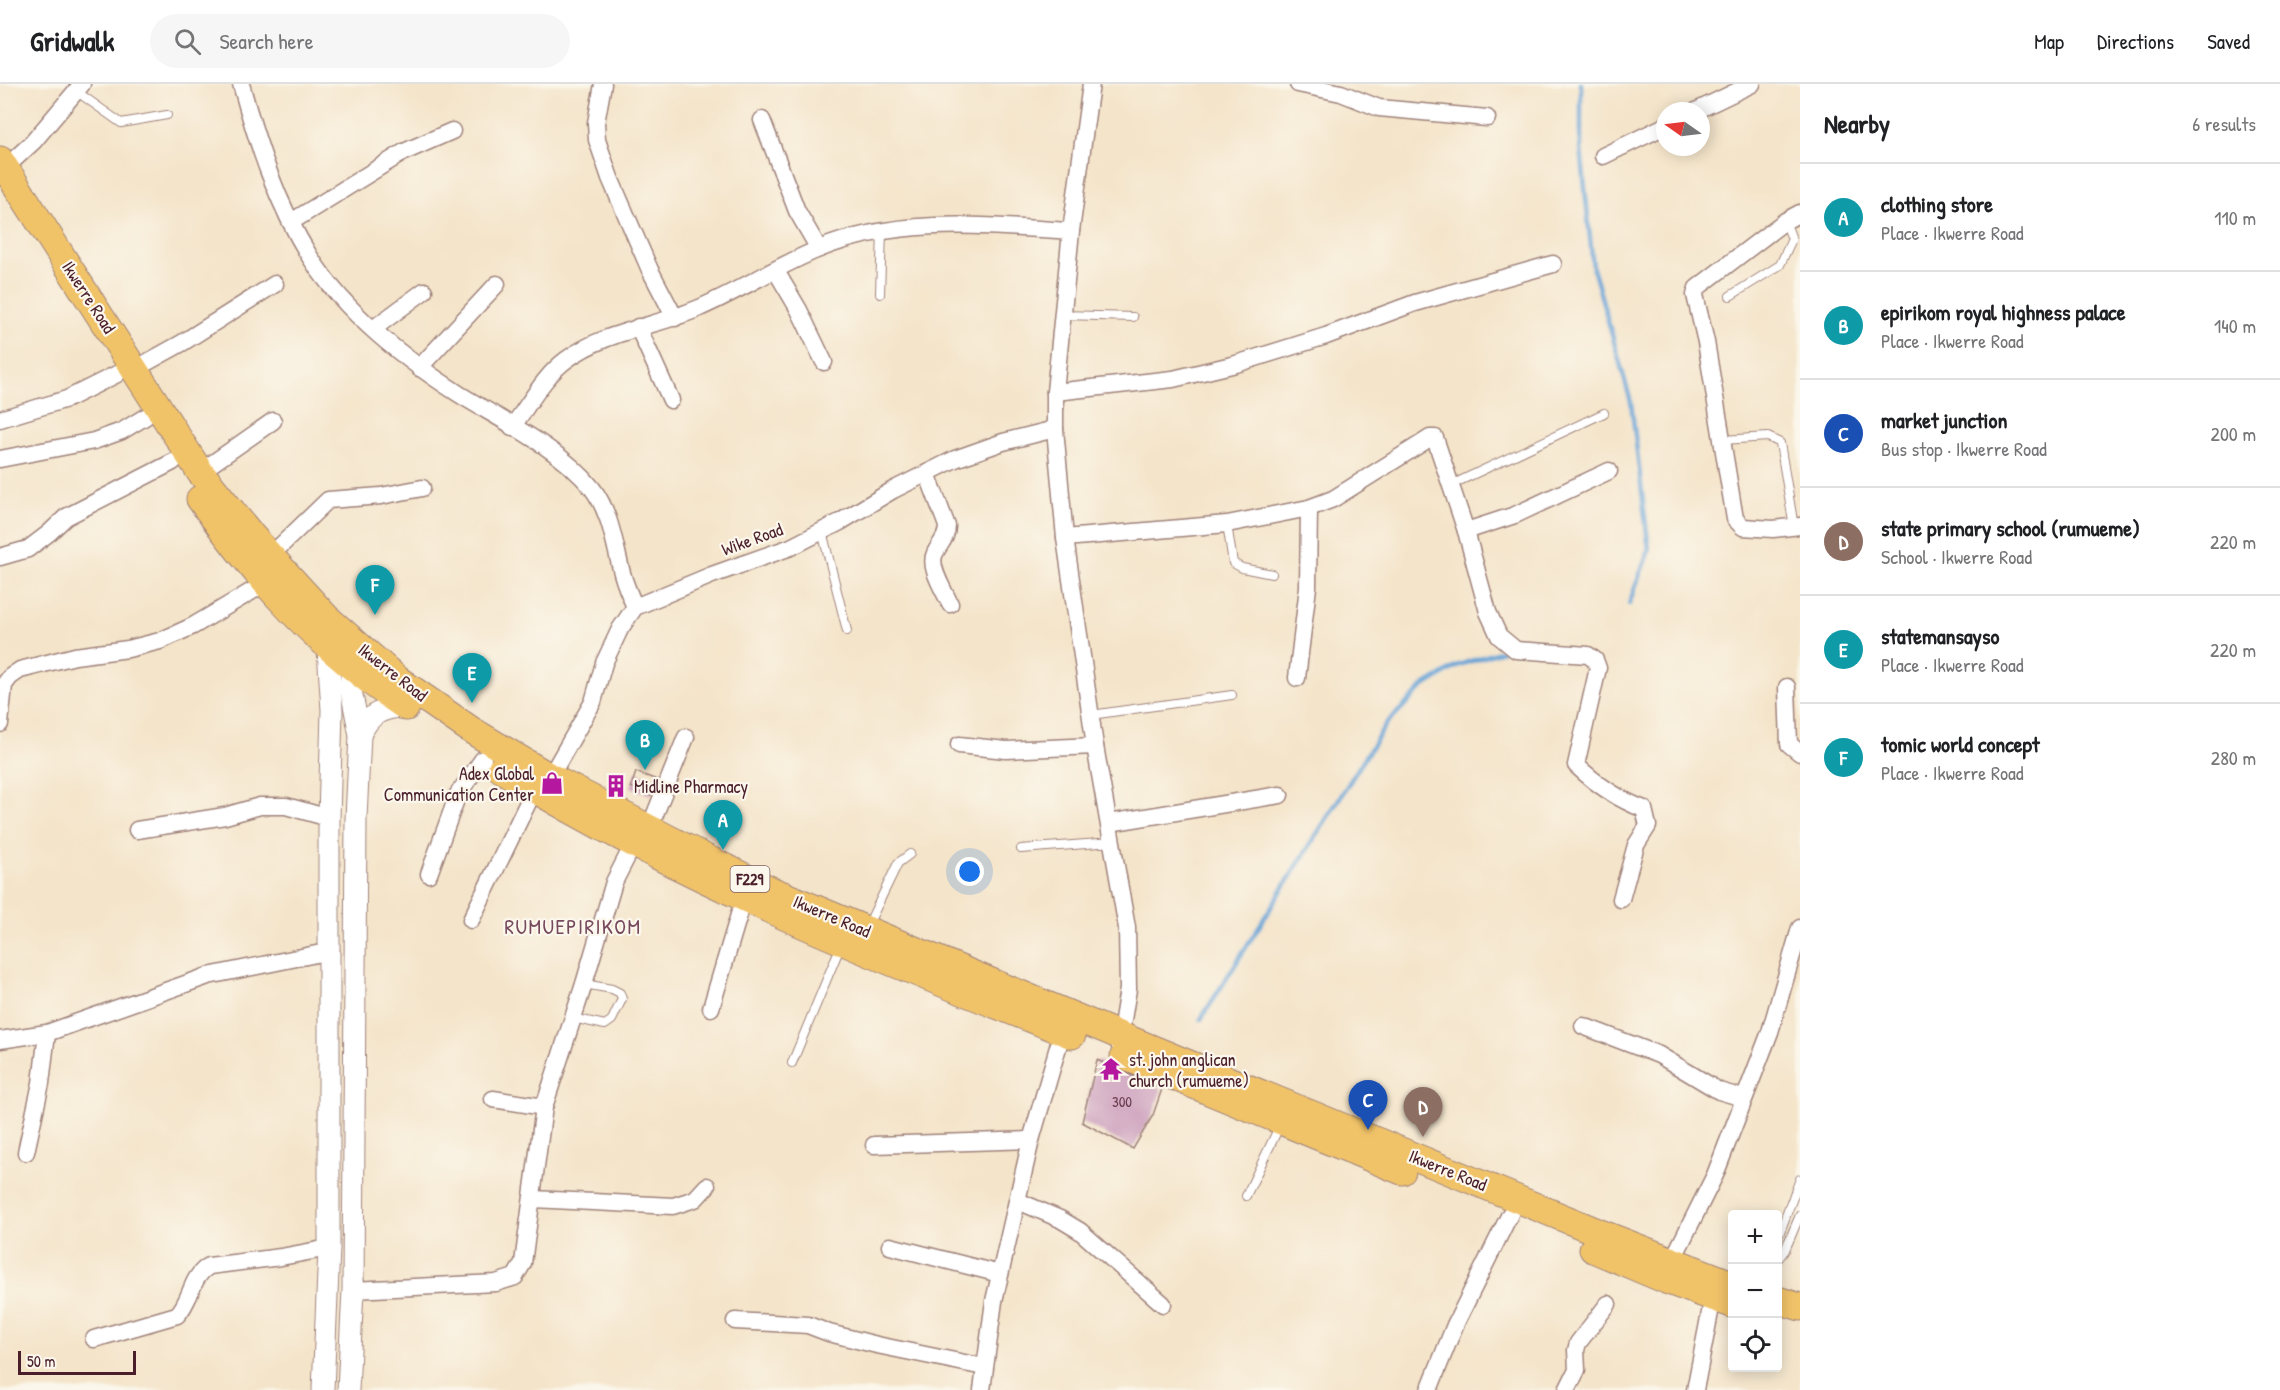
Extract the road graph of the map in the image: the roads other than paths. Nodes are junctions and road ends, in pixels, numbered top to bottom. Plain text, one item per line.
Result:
1 (241, 84) edge
2 (603, 84) edge
3 (1091, 84) edge
4 (1298, 84) edge
5 (1752, 84) edge
6 (79, 88) edge
7 (1710, 104) edge
8 (167, 116) dead end
9 (1487, 118) dead end
10 (762, 120) dead end
11 (1656, 130) edge
12 (452, 131) dead end
13 (1603, 156) dead end
14 (2, 173) edge
15 (1793, 217) edge
16 (291, 222) junction
17 (882, 231) junction
18 (1071, 231) junction
19 (819, 249) junction
20 (1553, 264) dead end
21 (776, 271) junction
22 (275, 284) dead end
23 (497, 284) dead end
24 (424, 291) dead end
25 (880, 294) dead end
26 (1730, 296) dead end
27 (1063, 315) junction
28 (675, 318) junction
29 (1133, 318) dead end
30 (638, 327) junction
31 (373, 329) junction
32 (824, 362) dead end
33 (419, 368) junction
34 (126, 372) junction
35 (1055, 392) junction
36 (670, 400) dead end
37 (1604, 414) dead end
38 (145, 417) junction
39 (0, 419) edge
40 (273, 421) dead end
41 (512, 427) junction
42 (1055, 429) junction
43 (1722, 440) junction
44 (0, 459) edge
45 (173, 462) junction
46 (1609, 471) dead end
47 (200, 472) junction
48 (927, 473) junction
49 (1451, 485) junction
50 (422, 488) dead end
51 (1309, 508) junction
52 (1227, 524) junction
53 (1797, 526) edge
54 (822, 531) junction
55 (1466, 531) junction
56 (1065, 538) junction
57 (271, 555) junction
58 (0, 557) edge
59 (1272, 574) dead end
60 (264, 584) junction
61 (950, 604) dead end
62 (635, 607) junction
63 (327, 618) junction
64 (847, 631) dead end
65 (327, 647) junction
66 (356, 669) junction
67 (1297, 678) dead end
68 (1787, 687) dead end
69 (1232, 695) dead end
70 (403, 706) junction
71 (332, 710) junction
72 (1091, 715) junction
73 (0, 724) edge
74 (360, 735) junction
75 (686, 737) dead end
76 (958, 745) dead end
77 (1095, 746) junction
78 (1800, 753) edge
79 (483, 759) junction
80 (542, 784) junction
81 (1281, 795) dead end
82 (329, 818) junction
83 (1109, 823) junction
84 (137, 830) dead end
85 (641, 836) junction
86 (1112, 842) junction
87 (1022, 849) dead end
88 (910, 854) dead end
89 (429, 874) dead end
90 (744, 898) junction
91 (1621, 899) dead end
92 (471, 920) dead end
93 (1800, 928) edge
94 (854, 936) junction
95 (331, 951) junction
96 (584, 984) junction
97 (711, 1008) dead end
98 (573, 1018) junction
99 (1065, 1023) junction
100 (1583, 1026) dead end
101 (47, 1033) junction
102 (0, 1040) edge
103 (1119, 1045) junction
104 (792, 1063) dead end
105 (1743, 1098) junction
106 (493, 1099) dead end
107 (544, 1107) junction
108 (1281, 1122) junction
109 (1031, 1140) junction
110 (874, 1145) dead end
111 (26, 1152) dead end
112 (1800, 1179) edge
113 (707, 1186) dead end
114 (1246, 1196) dead end
115 (533, 1199) junction
116 (1018, 1201) junction
117 (1510, 1214) junction
118 (1800, 1215) edge
119 (1782, 1226) edge
120 (890, 1246) dead end
121 (329, 1248) junction
122 (1782, 1254) edge
123 (1672, 1261) junction
124 (1000, 1274) junction
125 (353, 1290) junction
126 (1726, 1295) edge
127 (1782, 1301) edge
128 (1608, 1304) dead end
129 (1162, 1305) dead end
130 (1800, 1307) edge
131 (1782, 1320) edge
132 (735, 1321) dead end
133 (1800, 1325) edge
134 (94, 1339) dead end
135 (984, 1367) junction
136 (323, 1390) edge
137 (348, 1390) edge
138 (982, 1390) edge
139 (1429, 1390) edge
140 (1567, 1390) edge
141 (1695, 1390) edge

1 - 16 street
2 - 28 street
3 - 18 street
4 - 9 street
5 - 7 street
6 - 8 lane
6 - 14 street
10 - 19 street
11 - 13 street
12 - 16 street
14 - 34 main road, Ikwerre Road / F229
15 - 26 lane
15 - 43 street
16 - 31 street
17 - 18 street
17 - 19 street
17 - 25 lane
18 - 27 street
19 - 21 street
20 - 35 street
21 - 28 street
21 - 32 street
22 - 34 street
23 - 33 street
24 - 31 street
27 - 29 lane
27 - 35 street
28 - 30 street
30 - 36 street
30 - 41 street
31 - 33 street
33 - 41 street
34 - 38 main road, Ikwerre Road / F229
34 - 39 street
34 - 47 main road, Ikwerre Road / F229
35 - 42 street
37 - 49 lane
38 - 44 street
38 - 45 main road, Ikwerre Road / F229
40 - 47 street
41 - 62 street
42 - 48 street, Wike Road
42 - 56 street
43 - 53 lane
43 - 53 street
45 - 58 street
45 - 60 main road, Ikwerre Road / F229
46 - 55 street
47 - 57 main road, Ikwerre Road / F229
48 - 54 street, Wike Road
48 - 61 street
49 - 51 street
49 - 55 street
50 - 57 street
51 - 52 street
51 - 67 street
52 - 56 street
52 - 59 lane
54 - 62 street, Wike Road
54 - 64 lane
55 - 91 street
56 - 72 street
57 - 63 main road, Ikwerre Road / F229
60 - 65 main road, Ikwerre Road / F229
60 - 73 street
62 - 80 street
63 - 65 street
63 - 66 main road, Ikwerre Road / F229
65 - 66 main road, Ikwerre Road / F229
65 - 71 street
66 - 70 main road, Ikwerre Road / F229
66 - 71 street
66 - 74 street
66 - 80 main road, Ikwerre Road / F229
68 - 78 street
69 - 72 lane
70 - 74 street
70 - 79 main road, Ikwerre Road / F229
71 - 82 street
72 - 77 street
74 - 125 street
75 - 85 street
76 - 77 street
77 - 83 street
79 - 80 main road, Ikwerre Road / F229
79 - 89 street
80 - 85 main road, Ikwerre Road / F229
80 - 92 street
81 - 83 street
82 - 84 street
82 - 95 street
83 - 86 street
85 - 90 main road, Ikwerre Road / F229
85 - 94 main road, Ikwerre Road / F229
85 - 96 street
86 - 87 lane
86 - 103 street
88 - 94 lane
90 - 94 main road, Ikwerre Road / F229
90 - 97 street
93 - 105 street
94 - 99 main road, Ikwerre Road / F229
94 - 104 lane
95 - 101 street
95 - 121 street
96 - 98 street
96 - 98 lane
98 - 107 street
99 - 103 main road, Ikwerre Road / F229
99 - 109 street
100 - 105 street
101 - 102 street
101 - 111 street
103 - 108 main road, Ikwerre Road / F229
103 - 123 main road, Ikwerre Road / F229
105 - 123 street
106 - 107 street
107 - 115 street
108 - 114 lane
108 - 117 main road, Ikwerre Road / F229
109 - 110 street
109 - 116 street
112 - 119 lane
113 - 115 street
115 - 125 street
116 - 124 street
116 - 129 street
117 - 126 main road, Ikwerre Road / F229
117 - 139 street
118 - 122 lane
120 - 124 street
121 - 134 street
121 - 136 street
123 - 126 main road, Ikwerre Road / F229
124 - 135 street
125 - 137 street
126 - 141 street
127 - 130 main road
128 - 140 street
131 - 133 main road
132 - 135 street
135 - 138 street

